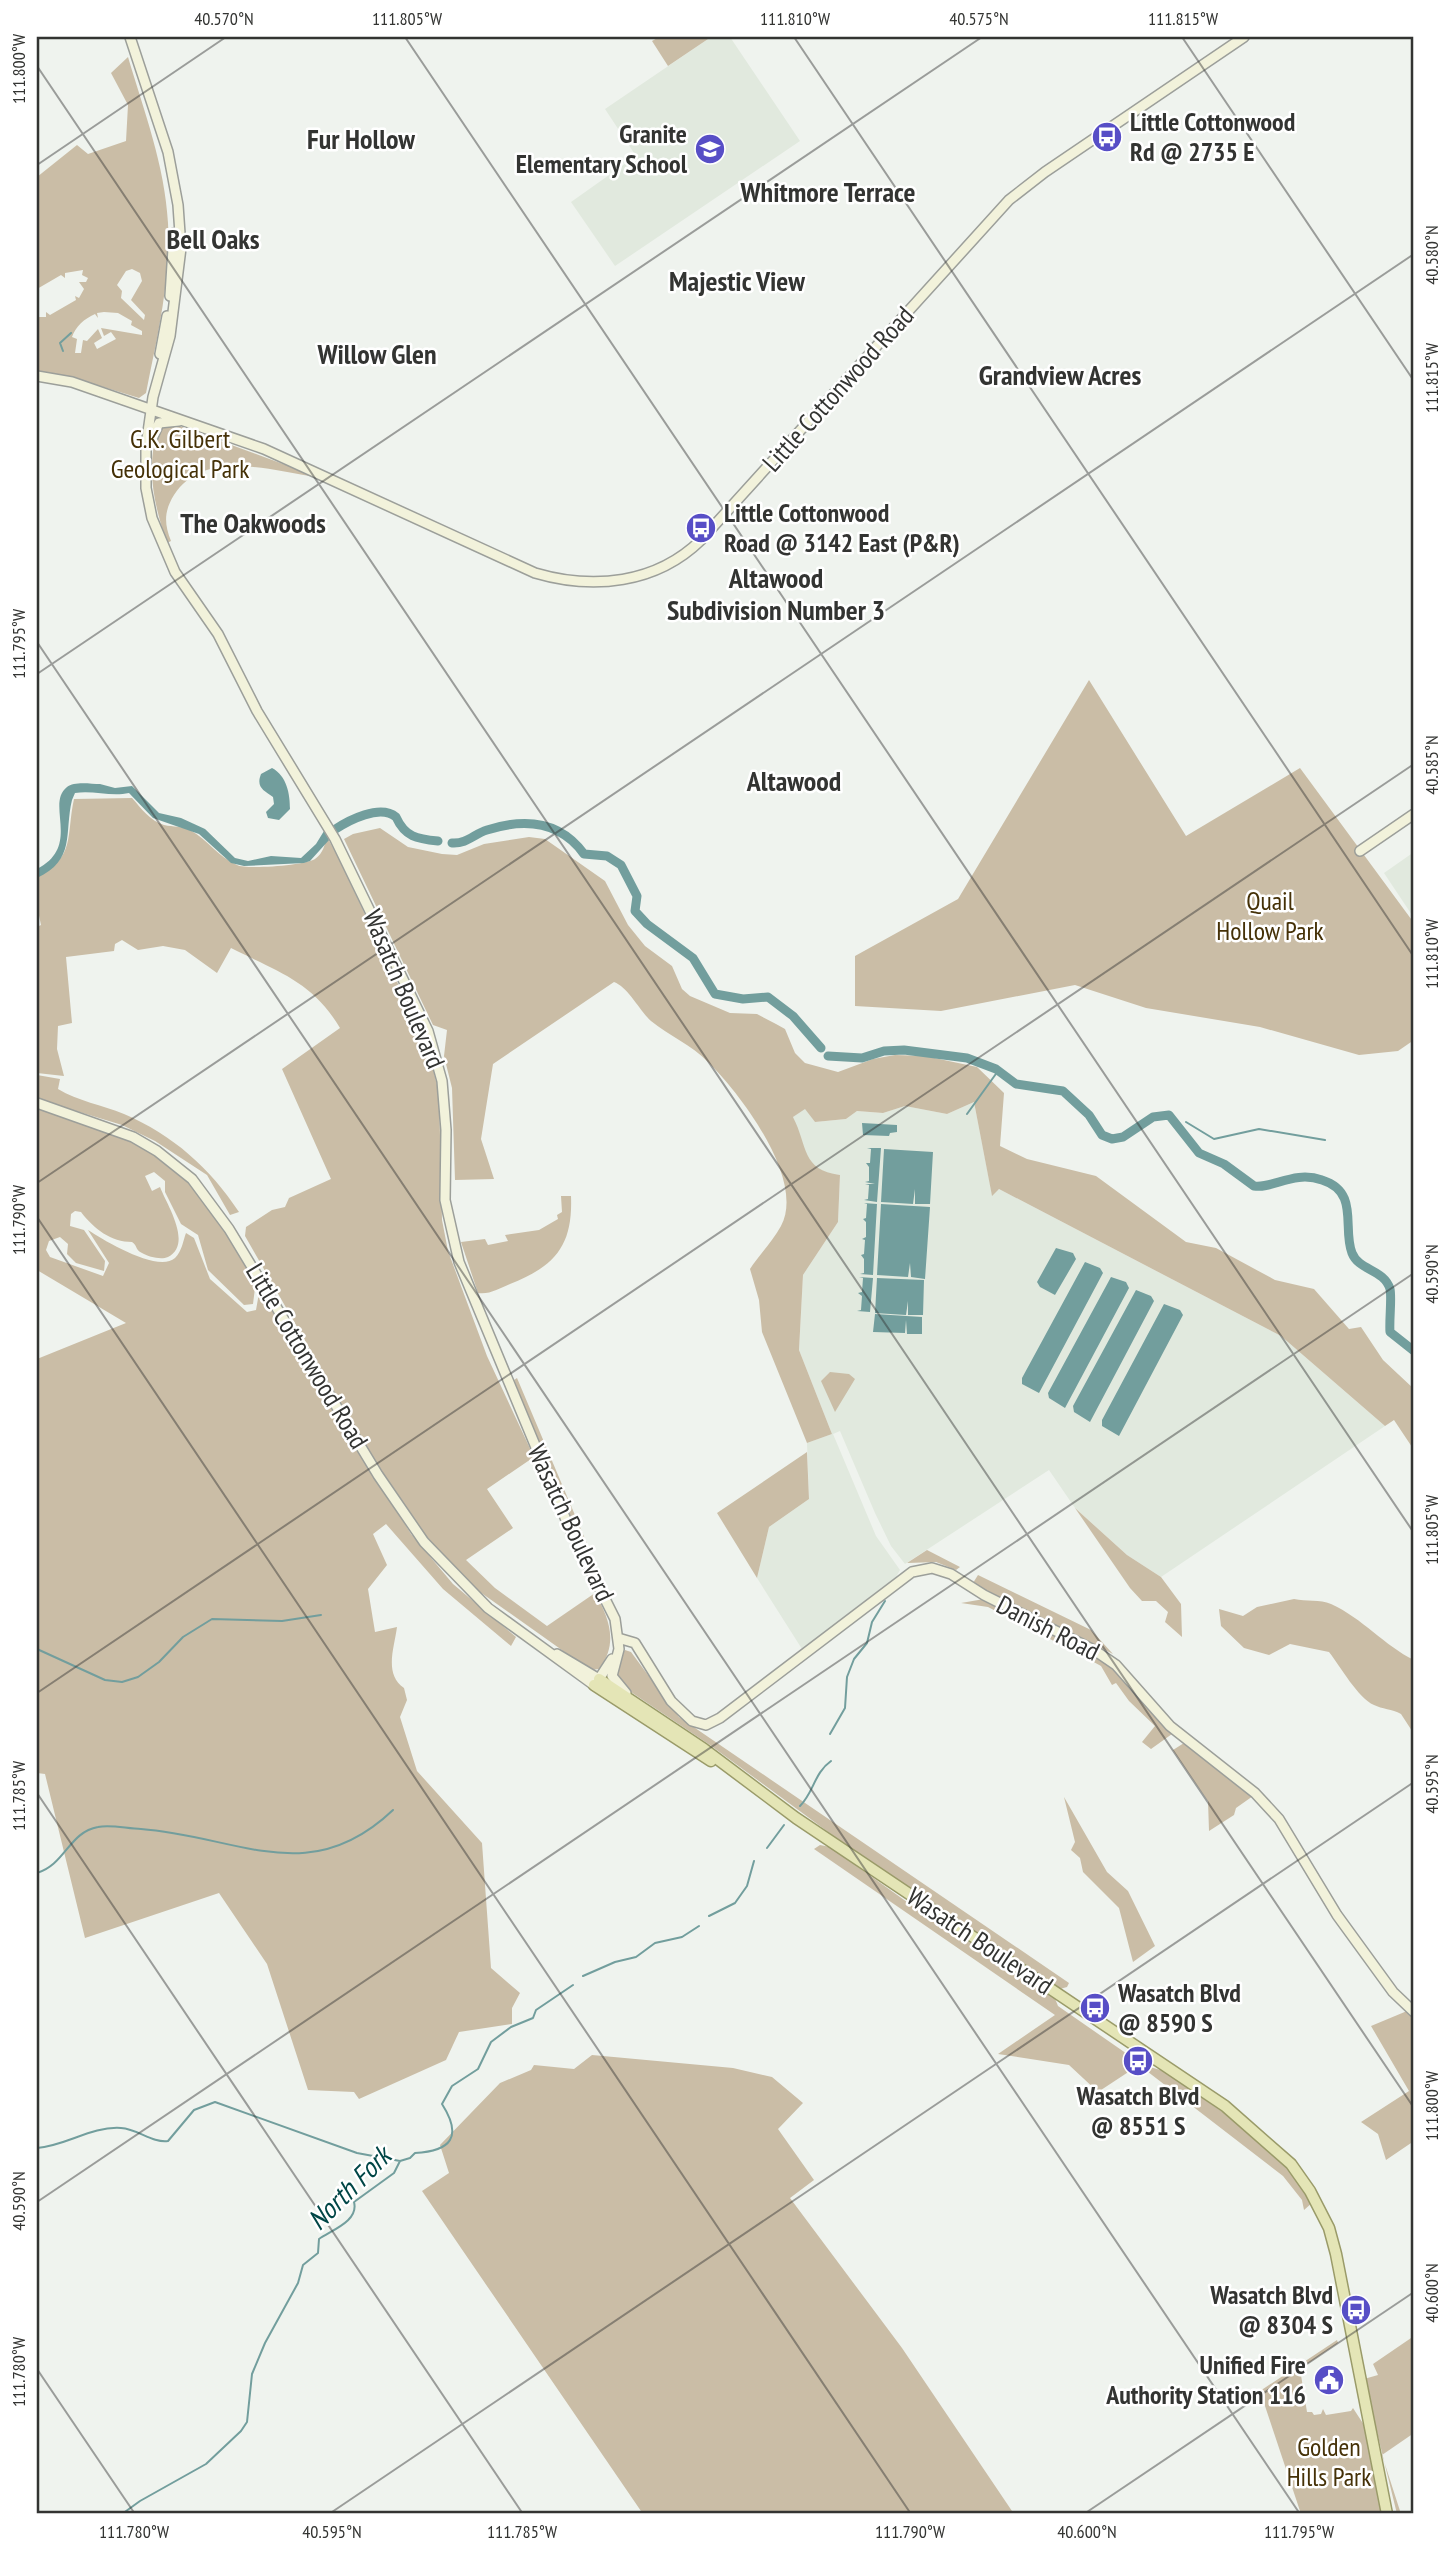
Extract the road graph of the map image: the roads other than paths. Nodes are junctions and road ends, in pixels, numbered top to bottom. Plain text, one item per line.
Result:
1 (1244, 37) edge
2 (131, 39) edge
3 (37, 376) edge
4 (151, 408) junction
5 (184, 419) junction
6 (146, 446) junction
7 (1414, 814) edge
8 (1360, 851) dead end
9 (37, 1103) edge
10 (618, 1638) junction
11 (597, 1682) junction
12 (648, 1715) junction
13 (1414, 2012) edge
14 (1387, 2514) edge

1 - 5 main road, Little Cottonwood Road
2 - 4 main road, Wasatch Boulevard
3 - 4 main road, Little Cottonwood Road
4 - 5 main road, Little Cottonwood Road
4 - 6 main road, Wasatch Boulevard
5 - 6 main road
6 - 10 main road, Wasatch Boulevard
7 - 8 main road
9 - 11 main road, Little Cottonwood Road
10 - 11 main road, Wasatch Boulevard
10 - 12 main road, Wasatch Boulevard
10 - 13 main road, Danish Road
11 - 12 main road, Wasatch Boulevard
12 - 14 main road, Wasatch Boulevard

